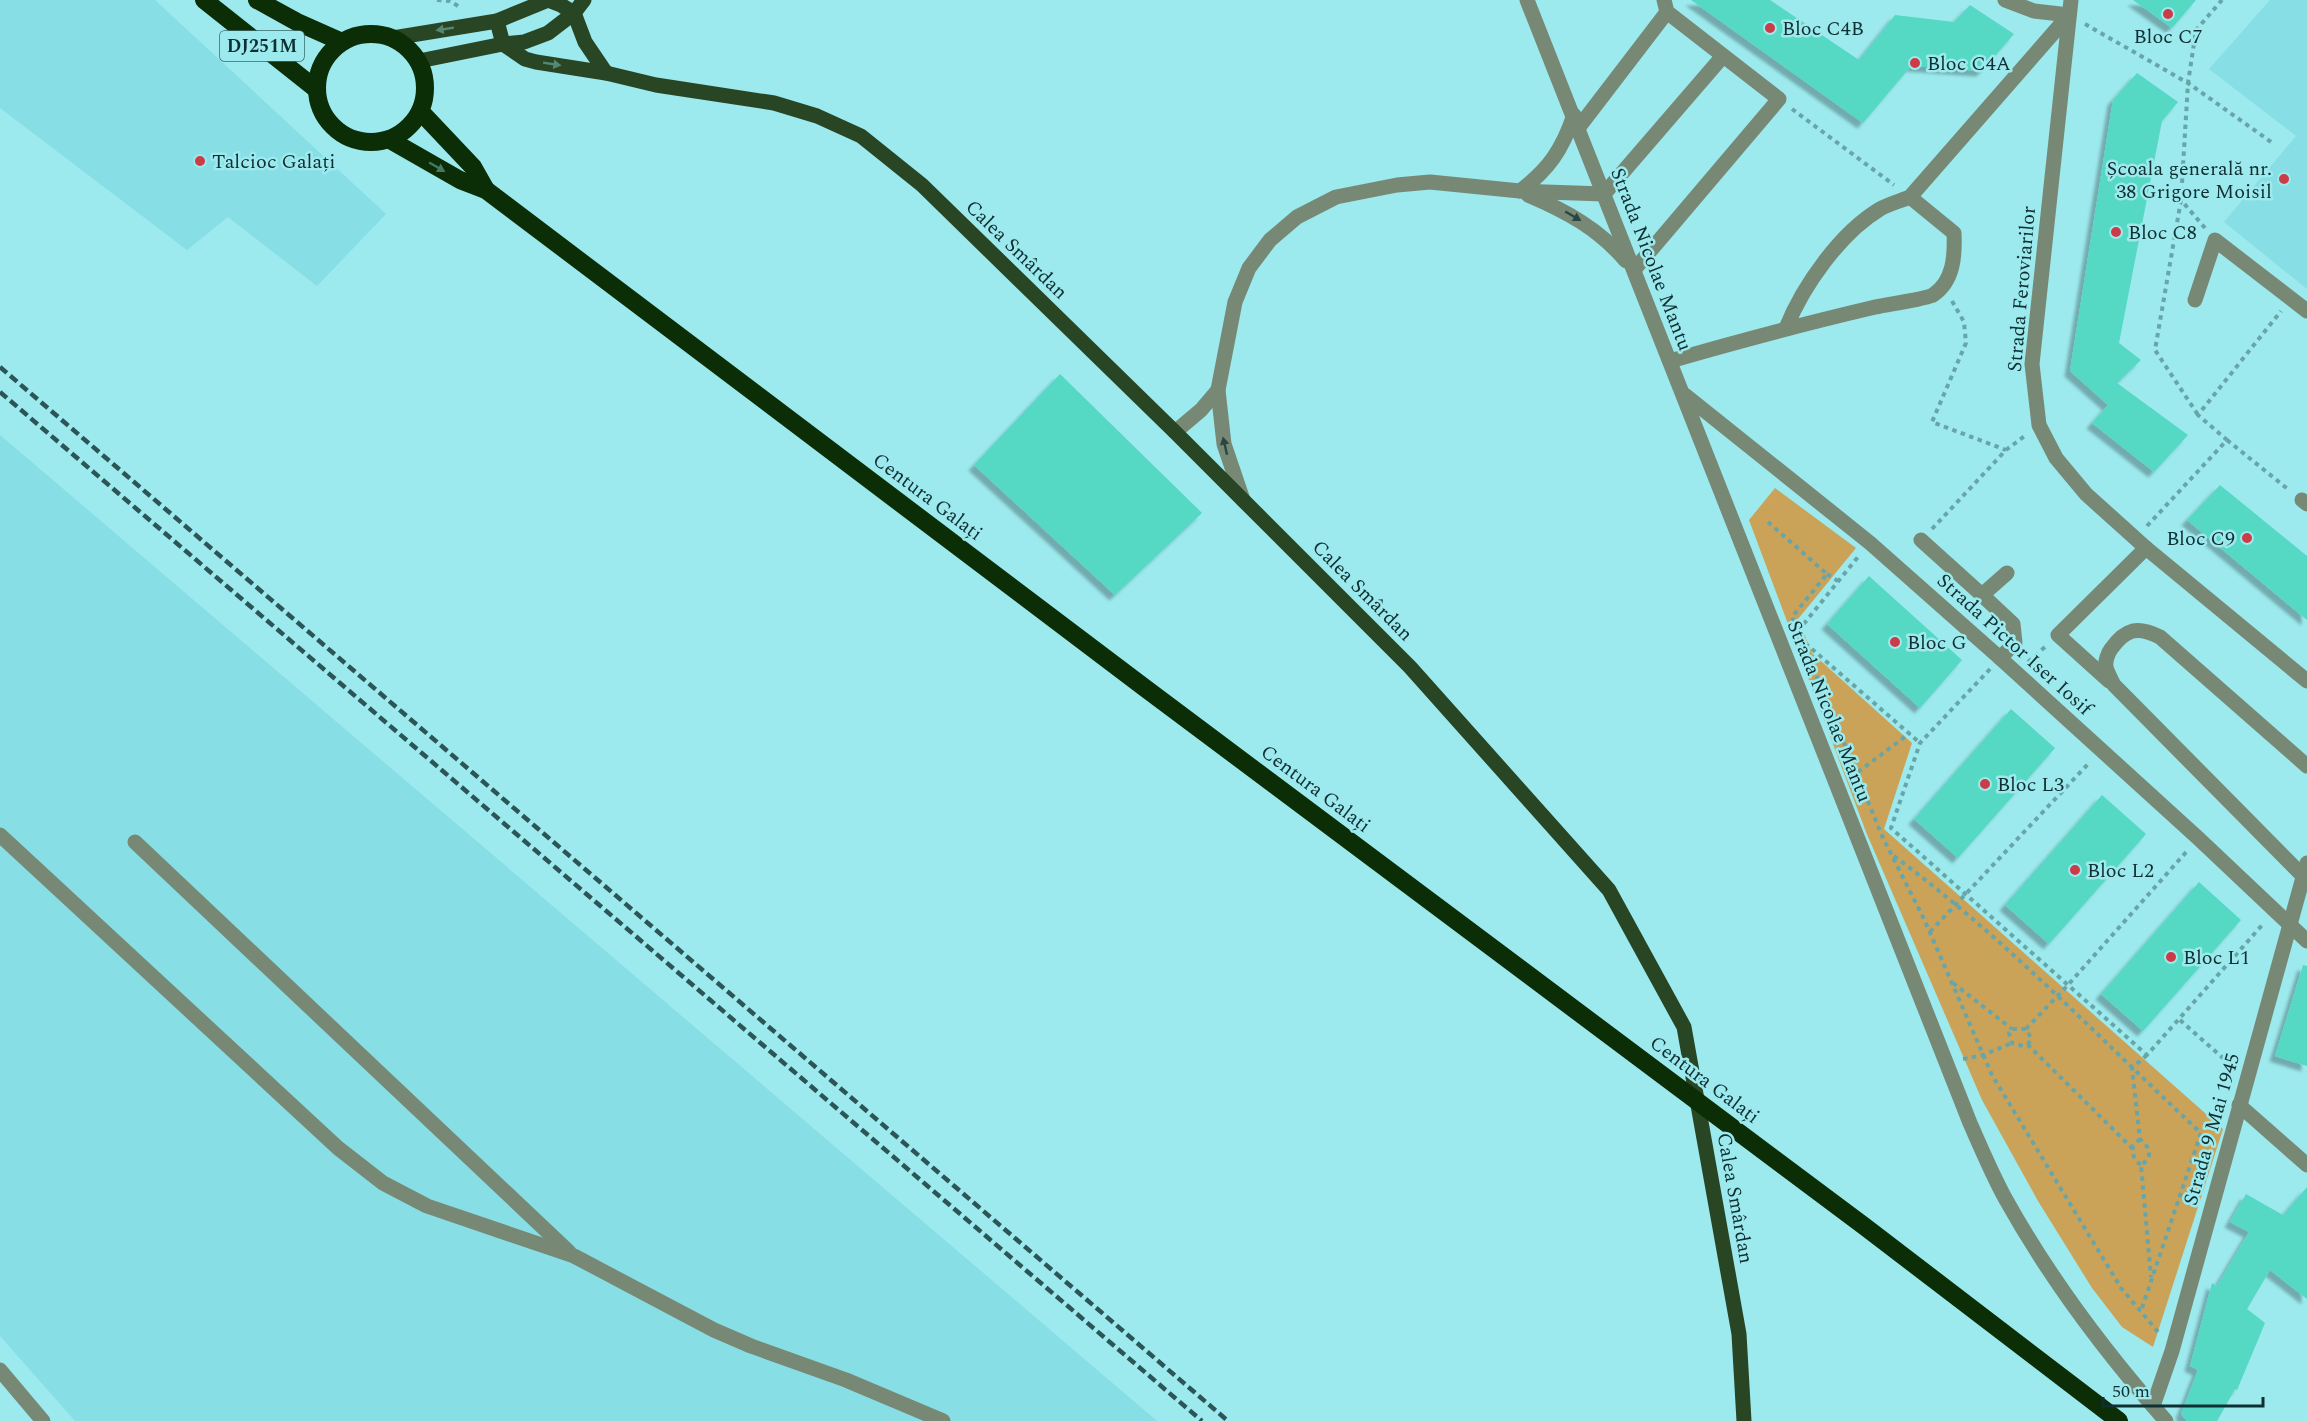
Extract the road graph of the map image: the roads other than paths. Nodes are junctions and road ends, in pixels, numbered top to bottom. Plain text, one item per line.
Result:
1 (204, 0) edge
2 (257, 0) edge
3 (548, 0) edge
4 (584, 0) edge
5 (1527, 0) edge
6 (2005, 0) edge
7 (1666, 6) edge
8 (2070, 7) edge
9 (574, 14) junction
10 (497, 21) junction
11 (393, 38) junction
12 (342, 42) junction
13 (500, 45) junction
14 (1723, 56) junction
15 (419, 61) junction
16 (606, 73) junction
17 (316, 89) junction
18 (421, 112) junction
19 (1576, 121) junction
20 (390, 140) junction
21 (486, 190) junction
22 (1520, 191) junction
23 (1604, 194) junction
24 (1910, 197) junction
25 (1634, 270) junction
26 (2195, 300) dead end
27 (2307, 311) edge
28 (1786, 328) junction
29 (1670, 361) junction
30 (1218, 390) junction
31 (1683, 394) junction
32 (1175, 432) junction
33 (1243, 500) junction
34 (1921, 540) road end
35 (2141, 543) junction
36 (2007, 573) dead end
37 (1982, 596) junction
38 (2000, 658) junction
39 (2307, 681) edge
40 (2114, 685) junction
41 (2307, 766) edge
42 (0, 835) edge
43 (135, 843) dead end
44 (2305, 869) edge
45 (2290, 926) junction
46 (2307, 941) edge
47 (2239, 1105) junction
48 (2307, 1165) edge
49 (574, 1256) junction
50 (0, 1370) edge
51 (2152, 1406) junction
52 (43, 1421) edge
53 (943, 1421) edge
54 (1744, 1421) edge
55 (2119, 1421) edge
56 (2166, 1421) edge

1 - 17 highway, DJ251M
2 - 12 highway, DJ251M
3 - 9 main road
3 - 10 main road
4 - 9 main road
5 - 19 street, Strada Nicolae Mantu
6 - 8 street
7 - 14 street
7 - 19 street
8 - 24 street
8 - 35 street, Strada Feroviarilor
9 - 13 main road
9 - 16 main road
10 -> 11 main road
10 - 13 main road
11 - 12 highway
11 - 15 highway
12 - 17 highway
13 - 15 main road
13 -> 16 main road, Calea Smârdan
14 - 23 street
14 - 25 street
15 - 18 highway
16 - 32 main road, Calea Smârdan
17 - 20 highway
18 - 20 highway
18 - 21 highway, Centura Galați
19 - 22 street
19 - 23 street, Strada Nicolae Mantu
20 -> 21 highway, Centura Galați
21 - 55 highway, Centura Galați
22 - 23 street
22 -> 25 street
22 - 30 street
23 - 25 street, Strada Nicolae Mantu
24 - 28 street
24 - 28 street
25 - 29 street, Strada Nicolae Mantu
26 - 27 street
28 - 29 street
29 - 31 street, Strada Nicolae Mantu
30 - 32 street
33 -> 30 street
31 - 38 street, Strada Pictor Iser Iosif
31 - 51 street, Strada Nicolae Mantu
32 - 33 main road, Calea Smârdan
33 - 54 main road, Calea Smârdan
34 - 37 street
35 - 39 street, Strada Feroviarilor
35 - 40 street
36 - 37 street
37 - 38 street
38 - 45 street, Strada Pictor Iser Iosif
40 - 41 street
40 - 44 street
42 - 49 street
43 - 49 street
44 - 45 street, Strada 9 Mai 1945
45 - 46 street, Strada Pictor Iser Iosif
45 - 47 street, Strada 9 Mai 1945
47 - 48 street
47 - 51 street, Strada 9 Mai 1945
49 - 53 street
50 - 52 street
51 - 56 street, Strada Nicolae Mantu

